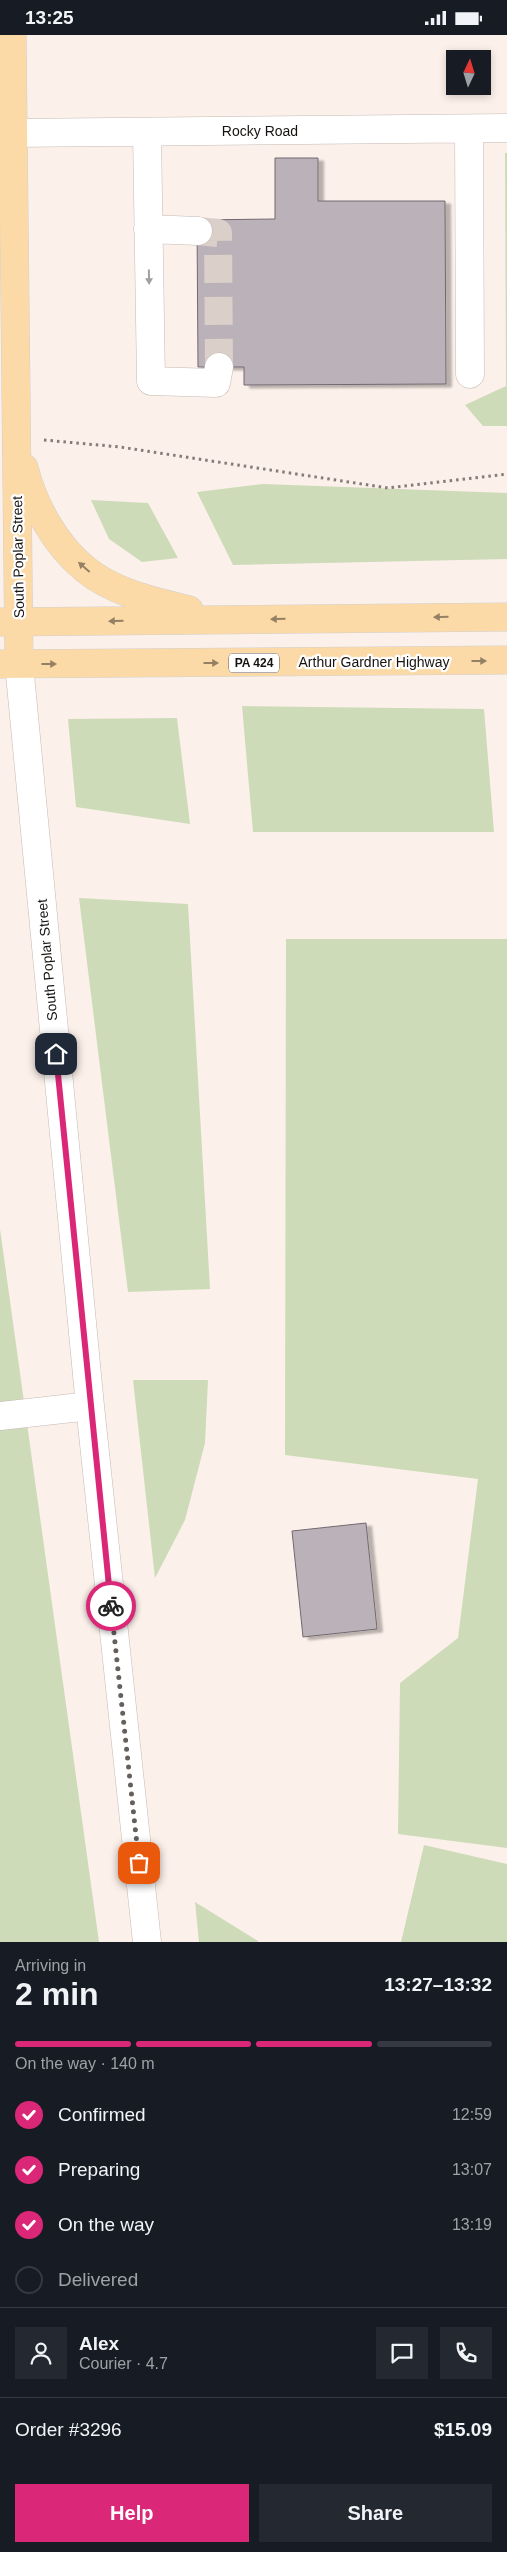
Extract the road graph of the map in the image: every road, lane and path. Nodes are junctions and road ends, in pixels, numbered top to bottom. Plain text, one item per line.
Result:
1 (12, 35) edge
2 (507, 129) edge
3 (469, 130) junction
4 (147, 132) junction
5 (13, 133) junction
6 (148, 229) junction
7 (198, 231) tunnel mouth
8 (7, 304) edge
9 (219, 367) tunnel mouth
10 (470, 374) dead end
11 (16, 437) junction
12 (507, 474) edge
13 (0, 485) edge
14 (507, 617) edge
15 (226, 619) junction
16 (9, 622) edge
17 (507, 659) edge
18 (10, 664) edge
19 (90, 1406) junction
20 (0, 1416) edge
21 (147, 1942) edge

1 - 5 main road, South Poplar Street
2 - 3 street, Rocky Road
3 - 4 street, Rocky Road
3 - 10 street
4 - 5 street, Rocky Road
4 - 6 street
5 - 8 main road, South Poplar Street
6 - 7 street
6 -> 9 street
8 - 11 main road, South Poplar Street
11 - 12 path
11 - 13 main road
15 -> 11 main road
11 - 16 main road, South Poplar Street
14 -> 15 main road
15 -> 16 main road
16 - 18 main road, South Poplar Street
18 -> 17 main road, Arthur Gardner Highway / PA 424
18 - 19 street, South Poplar Street
19 - 20 street
19 - 21 street, South Poplar Street

